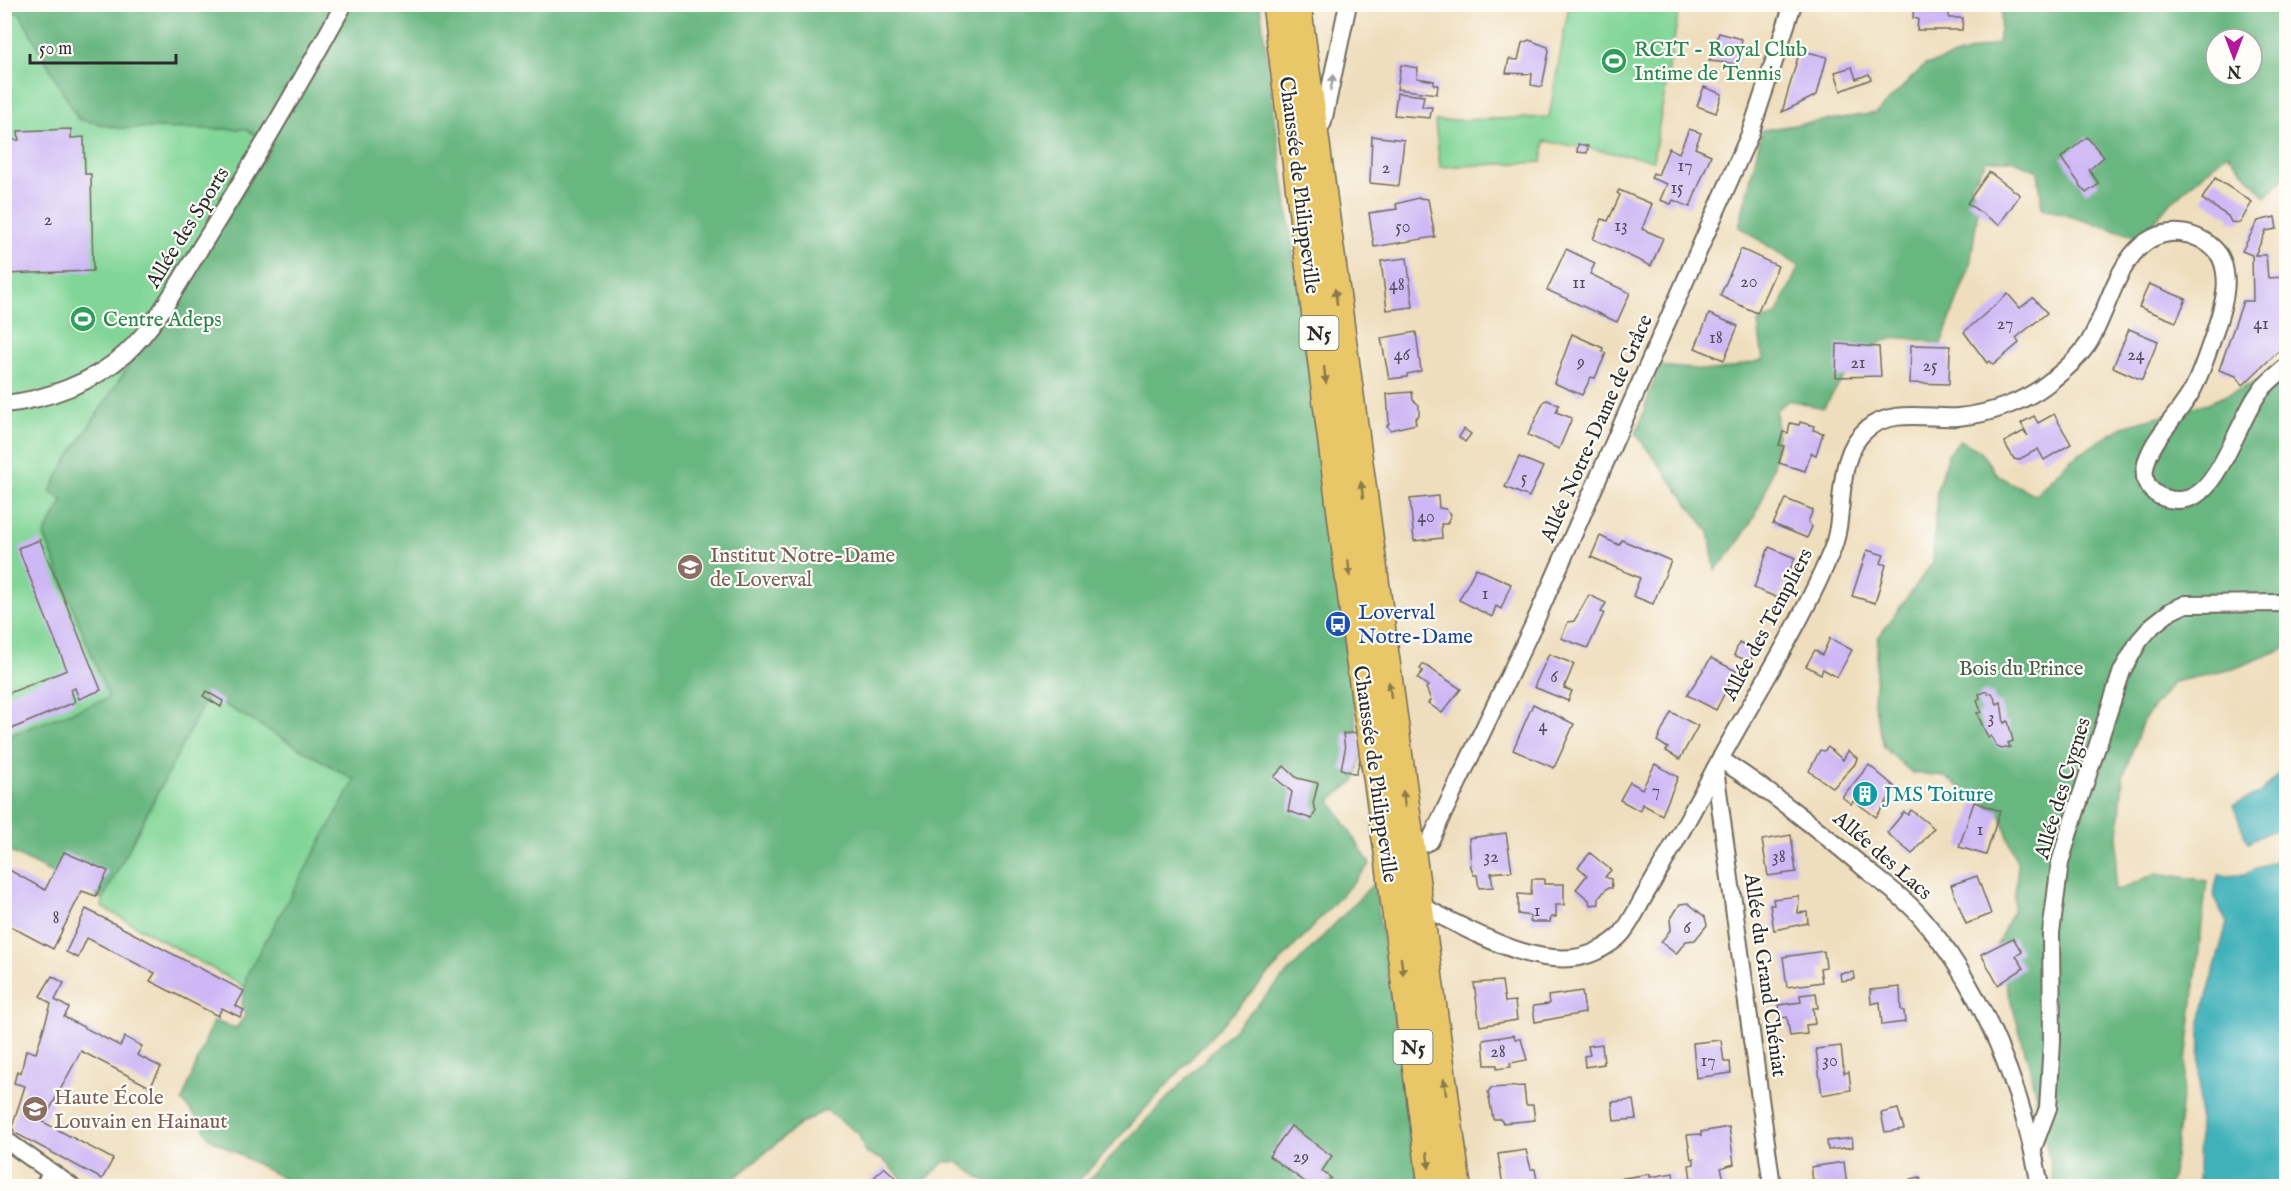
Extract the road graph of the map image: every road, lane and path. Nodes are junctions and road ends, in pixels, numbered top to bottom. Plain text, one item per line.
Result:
1 (344, 4) edge
2 (1276, 4) edge
3 (1297, 4) edge
4 (1348, 4) edge
5 (1793, 4) edge
6 (1315, 138) junction
7 (1298, 163) junction
8 (2286, 367) edge
9 (4, 404) edge
10 (2286, 603) edge
11 (1718, 764) junction
12 (1398, 851) junction
13 (1407, 907) junction
14 (4, 1139) edge
15 (2033, 1148) junction
16 (47, 1180) edge
17 (71, 1186) edge
18 (1432, 1186) edge
19 (1457, 1186) edge
20 (1772, 1186) edge
21 (2040, 1186) edge

1 - 9 street, Allée des Sports
2 - 7 main road, Chaussée de Philippeville / N5
3 - 6 main road, Chaussée de Philippeville / N5
6 -> 4 street
5 - 12 street, Allée Notre-Dame de Grâce
6 - 7 street
12 -> 6 main road, Chaussée de Philippeville / N5
7 -> 12 main road, Chaussée de Philippeville / N5
8 - 11 street, Allée des Templiers
10 - 15 street, Allée des Cygnes
11 - 13 street, Allée des Templiers
11 - 15 street, Allée des Lacs
11 - 20 street, Allée du Grand Chéniat
12 - 13 main road, Chaussée de Philippeville / N5
13 -> 18 main road, Chaussée de Philippeville / N5
19 -> 13 main road, Chaussée de Philippeville / N5
14 - 16 street
15 - 21 street, Allée des Lacs
16 - 17 street

